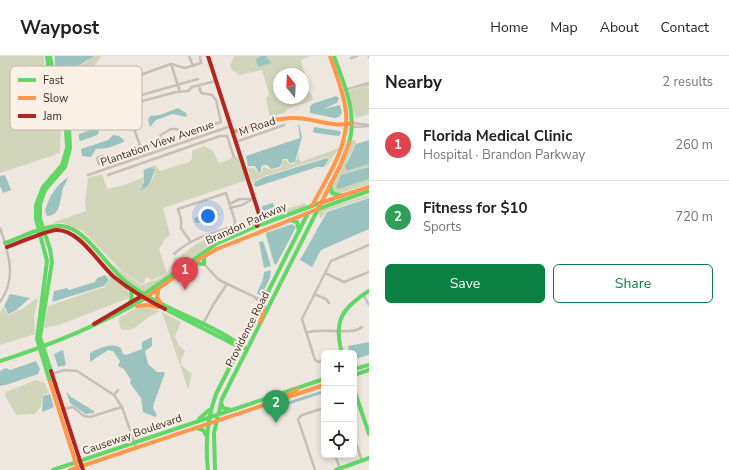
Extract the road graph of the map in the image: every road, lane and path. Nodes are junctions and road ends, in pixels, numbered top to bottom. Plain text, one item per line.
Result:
1 (47, 56) edge
2 (50, 56) edge
3 (189, 56) edge
4 (200, 56) edge
5 (208, 56) edge
6 (330, 56) edge
7 (334, 56) edge
8 (357, 56) edge
9 (351, 58) dead end
10 (171, 64) junction
11 (48, 66) edge
12 (52, 66) edge
13 (193, 66) junction
14 (142, 73) edge
15 (198, 79) dead end
16 (217, 81) junction
17 (369, 83) edge
18 (178, 85) junction
19 (199, 86) junction
20 (345, 90) junction
21 (180, 92) junction
22 (142, 95) edge
23 (142, 102) edge
24 (347, 124) junction
25 (284, 125) dead end
26 (352, 125) junction
27 (369, 125) edge
28 (231, 126) junction
29 (66, 130) edge
30 (69, 130) edge
31 (135, 130) edge
32 (233, 132) junction
33 (199, 138) junction
34 (236, 142) junction
35 (201, 143) junction
36 (142, 149) junction
37 (144, 156) junction
38 (234, 157) dead end
39 (105, 162) dead end
40 (112, 167) junction
41 (115, 173) junction
42 (88, 175) dead end
43 (108, 175) dead end
44 (330, 184) junction
45 (369, 187) edge
46 (369, 191) edge
47 (342, 196) junction
48 (254, 199) junction
49 (243, 200) junction
50 (238, 201) junction
51 (320, 203) junction
52 (229, 204) junction
53 (243, 204) junction
54 (239, 205) junction
55 (312, 206) junction
56 (230, 208) junction
57 (318, 209) junction
58 (309, 212) junction
59 (260, 217) junction
60 (287, 220) junction
61 (267, 222) junction
62 (257, 226) junction
63 (0, 228) edge
64 (299, 231) junction
65 (42, 232) junction
66 (190, 241) junction
67 (6, 245) junction
68 (369, 245) edge
69 (174, 254) dead end
70 (204, 256) junction
71 (194, 263) junction
72 (204, 264) junction
73 (369, 272) edge
74 (325, 273) junction
75 (227, 284) junction
76 (158, 290) junction
77 (369, 290) edge
78 (131, 291) junction
79 (314, 294) junction
80 (363, 294) junction
81 (144, 297) junction
82 (0, 302) edge
83 (263, 302) junction
84 (329, 303) dead end
85 (130, 305) junction
86 (159, 305) junction
87 (369, 305) edge
88 (260, 324) junction
89 (202, 326) junction
90 (362, 327) dead end
91 (337, 330) junction
92 (306, 333) junction
93 (240, 346) junction
94 (247, 350) junction
95 (341, 350) edge
96 (0, 361) edge
97 (321, 361) edge
98 (369, 364) edge
99 (357, 369) edge
100 (369, 370) edge
101 (357, 374) edge
102 (49, 375) junction
103 (321, 380) edge
104 (321, 386) edge
105 (297, 388) junction
106 (118, 390) dead end
107 (114, 395) junction
108 (357, 398) edge
109 (277, 401) junction
110 (221, 402) junction
111 (211, 406) junction
112 (122, 407) junction
113 (62, 409) junction
114 (321, 409) edge
115 (233, 410) junction
116 (217, 415) junction
117 (209, 418) junction
118 (227, 418) junction
119 (216, 421) junction
120 (193, 423) junction
121 (208, 424) junction
122 (195, 428) junction
123 (215, 429) junction
124 (369, 434) edge
125 (207, 436) junction
126 (134, 442) junction
127 (357, 446) dead end
128 (136, 447) junction
129 (336, 458) edge
130 (369, 458) edge
131 (77, 461) junction
132 (362, 461) junction
133 (80, 468) edge
134 (338, 469) edge
135 (53, 470) edge
136 (70, 470) edge
137 (208, 470) edge
138 (216, 470) edge
139 (315, 470) edge

1 - 11 main road
2 - 12 main road
3 - 13 street
4 - 13 street
5 - 16 main road
6 - 24 main road, Providence Road
7 - 20 main road
8 - 9 street
10 - 13 street
10 - 14 street
10 - 18 street
15 - 18 street
16 - 19 street
16 - 28 main road
17 - 20 street
18 - 21 street
18 - 22 street
19 - 21 street
19 - 36 street
20 - 26 main road
21 - 23 street
24 - 26 main road
24 - 32 main road
24 - 55 main road, Providence Road
25 - 34 street, M Road
26 - 27 street
26 - 44 main road, Providence Road
28 - 32 main road
28 - 33 street, Plantation View Avenue
29 - 65 main road
30 - 65 main road
31 - 36 street
32 - 34 main road
33 - 35 street
33 - 37 street, Plantation View Avenue
34 - 48 main road
35 - 38 street
35 - 41 street
36 - 37 street
36 - 39 street
37 - 40 street, Plantation View Avenue
40 - 41 street
40 - 42 street, Plantation View Avenue
41 - 43 street
44 - 47 main road
44 - 51 main road, Providence Road
45 - 47 main road, Brandon Parkway
46 - 57 main road, Brandon Parkway
47 - 51 main road, Brandon Parkway
48 - 49 street
48 - 53 street
48 - 59 main road
49 - 50 street
49 - 53 street
50 - 52 street
50 - 54 street
51 - 55 main road, Brandon Parkway
51 - 57 main road, Providence Road
52 - 56 street
52 - 66 street
53 - 54 street
54 - 56 street
55 - 58 main road, Providence Road
55 - 61 main road, Brandon Parkway
56 - 66 street
57 - 58 main road, Brandon Parkway
57 - 88 main road, Providence Road
58 - 60 main road, Brandon Parkway
58 - 64 main road, Providence Road
59 - 61 main road
59 - 62 main road
60 - 64 main road
60 - 70 main road, Brandon Parkway
61 - 62 main road, Brandon Parkway
62 - 81 main road, Brandon Parkway
63 - 67 street
64 - 83 main road, Providence Road
65 - 67 main road
65 - 78 main road
65 - 81 main road
65 - 102 main road
66 - 69 street
67 - 82 street
68 - 74 street
70 - 71 main road, Brandon Parkway
70 - 72 main road
71 - 72 main road
71 - 76 main road
72 - 75 street
73 - 74 street
74 - 79 street
75 - 83 street
75 - 89 street
76 - 81 main road
76 - 86 main road
77 - 80 main road
78 - 81 main road
78 - 85 main road
79 - 84 street
79 - 92 street
80 - 87 street
80 - 91 main road
81 - 85 main road
81 - 86 main road
83 - 88 main road
83 - 93 main road, Providence Road
85 - 86 main road
85 - 96 main road
86 - 89 main road
88 - 94 main road, Providence Road
89 - 93 main road
90 - 91 street
91 - 92 street
91 - 95 main road
92 - 97 street
93 - 94 main road
93 - 111 main road, Providence Road
94 - 110 main road, Providence Road
98 - 99 main road
100 - 101 main road
102 - 107 street
102 - 113 main road
102 - 131 main road
103 - 105 main road
104 - 109 main road
105 - 109 main road
105 - 115 main road, Causeway Boulevard
106 - 107 street
107 - 112 street
108 - 124 main road
109 - 118 main road, Causeway Boulevard
110 - 115 main road
110 - 116 main road, Providence Road
111 - 117 main road, Providence Road
111 - 120 main road
112 - 113 street
112 - 126 street
113 - 131 main road
114 - 139 street
115 - 116 main road, Causeway Boulevard
116 - 117 main road, Causeway Boulevard
116 - 119 main road, Providence Road
117 - 120 main road, Causeway Boulevard
117 - 121 main road, Providence Road
118 - 119 main road, Causeway Boulevard
118 - 123 main road
119 - 121 main road, Causeway Boulevard
119 - 123 main road, Providence Road
120 - 126 main road, Causeway Boulevard
121 - 122 main road, Causeway Boulevard
121 - 125 main road, Providence Road
122 - 125 main road
122 - 128 main road, Causeway Boulevard
123 - 138 main road, Providence Road
125 - 137 main road, Providence Road
126 - 128 street
126 - 131 main road, Causeway Boulevard
127 - 132 street
128 - 133 main road, Causeway Boulevard
129 - 134 street
130 - 132 main road
131 - 133 main road
131 - 135 main road, Causeway Boulevard
132 - 134 main road
133 - 136 main road, Causeway Boulevard

